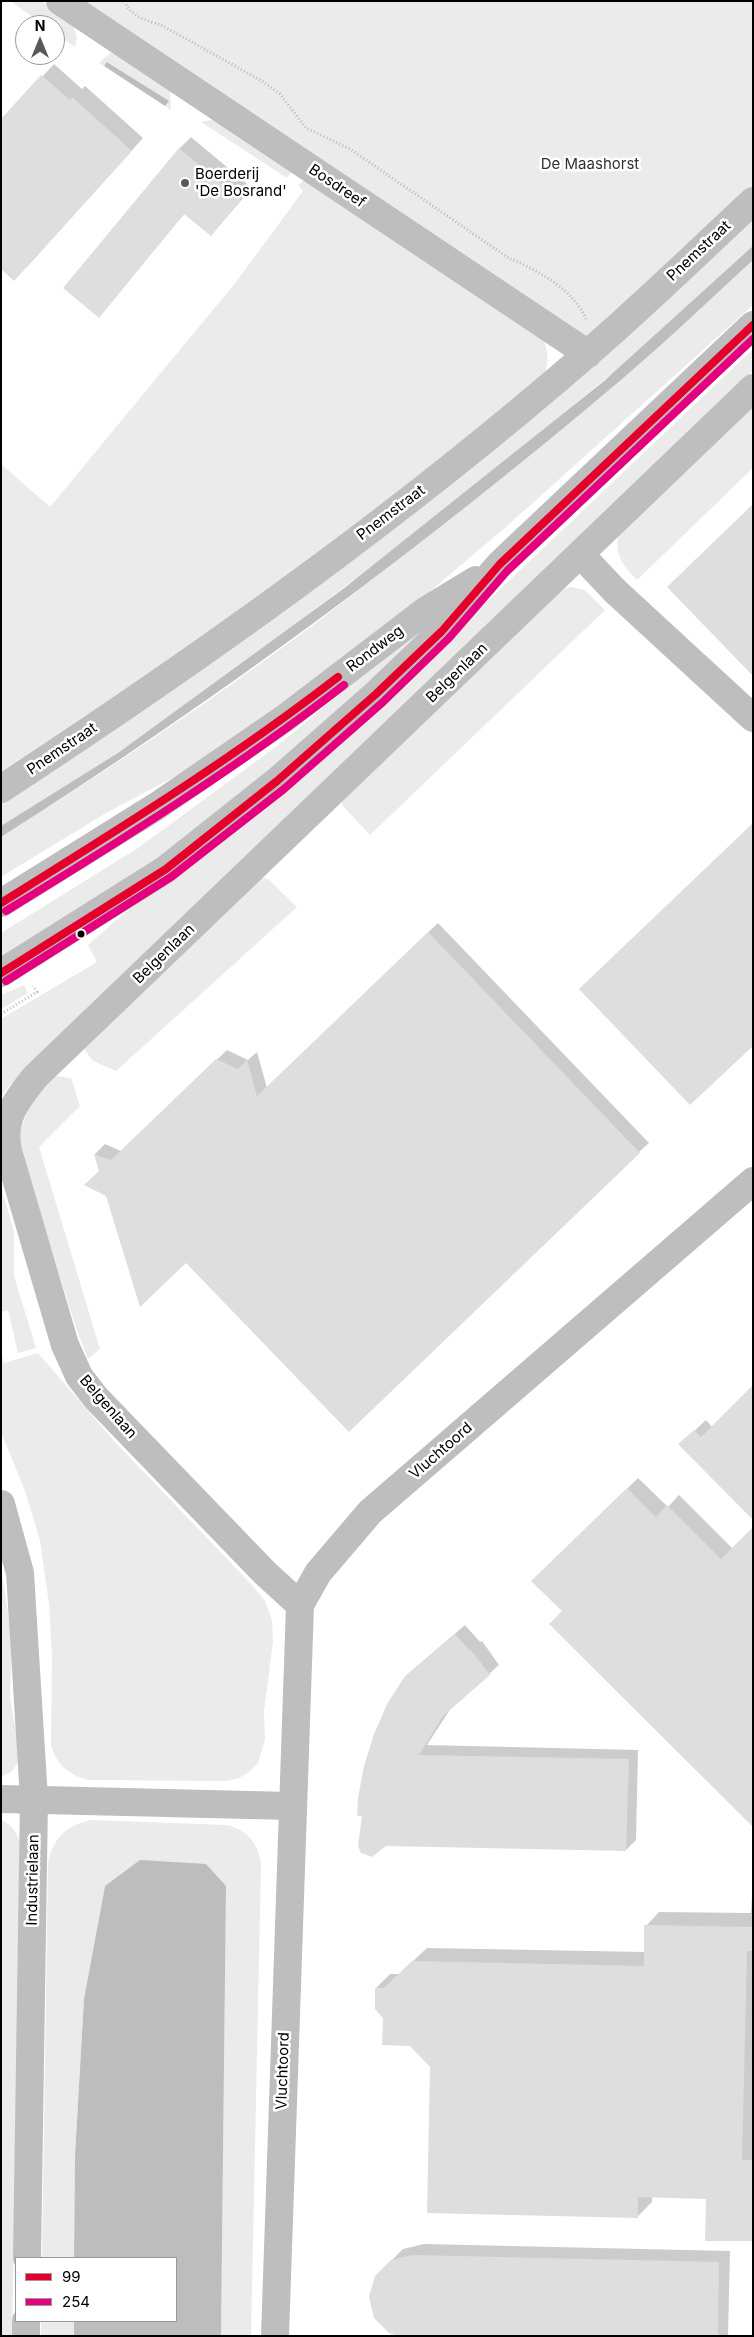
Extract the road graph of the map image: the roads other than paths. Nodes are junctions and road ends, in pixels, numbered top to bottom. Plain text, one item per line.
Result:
1 (60, 1) edge
2 (753, 201) edge
3 (753, 326) edge
4 (588, 354) junction
5 (753, 388) edge
6 (581, 555) junction
7 (500, 564) junction
8 (753, 718) edge
9 (1, 789) edge
10 (1, 903) edge
11 (1, 973) edge
12 (753, 1181) edge
13 (1, 1504) edge
14 (300, 1605) junction
15 (34, 1798) junction
16 (1, 1799) edge
17 (291, 1806) junction
18 (27, 2257) edge
19 (26, 2322) edge
20 (26, 2336) edge
21 (275, 2336) edge

1 - 4 street, Bosdreef
2 - 4 street, Pnemstraat
3 - 7 street, Rondweg
4 - 9 street, Pnemstraat
5 - 6 street, Belgenlaan
6 - 8 street
6 - 14 street, Belgenlaan
7 - 10 street, Rondweg
7 - 11 street, Rondweg
12 - 14 street, Vluchtoord
13 - 15 street, Industrielaan
14 - 17 street, Vluchtoord
15 - 16 street
15 - 17 street
15 - 18 street, Industrielaan
17 - 21 street, Vluchtoord
19 - 20 street

